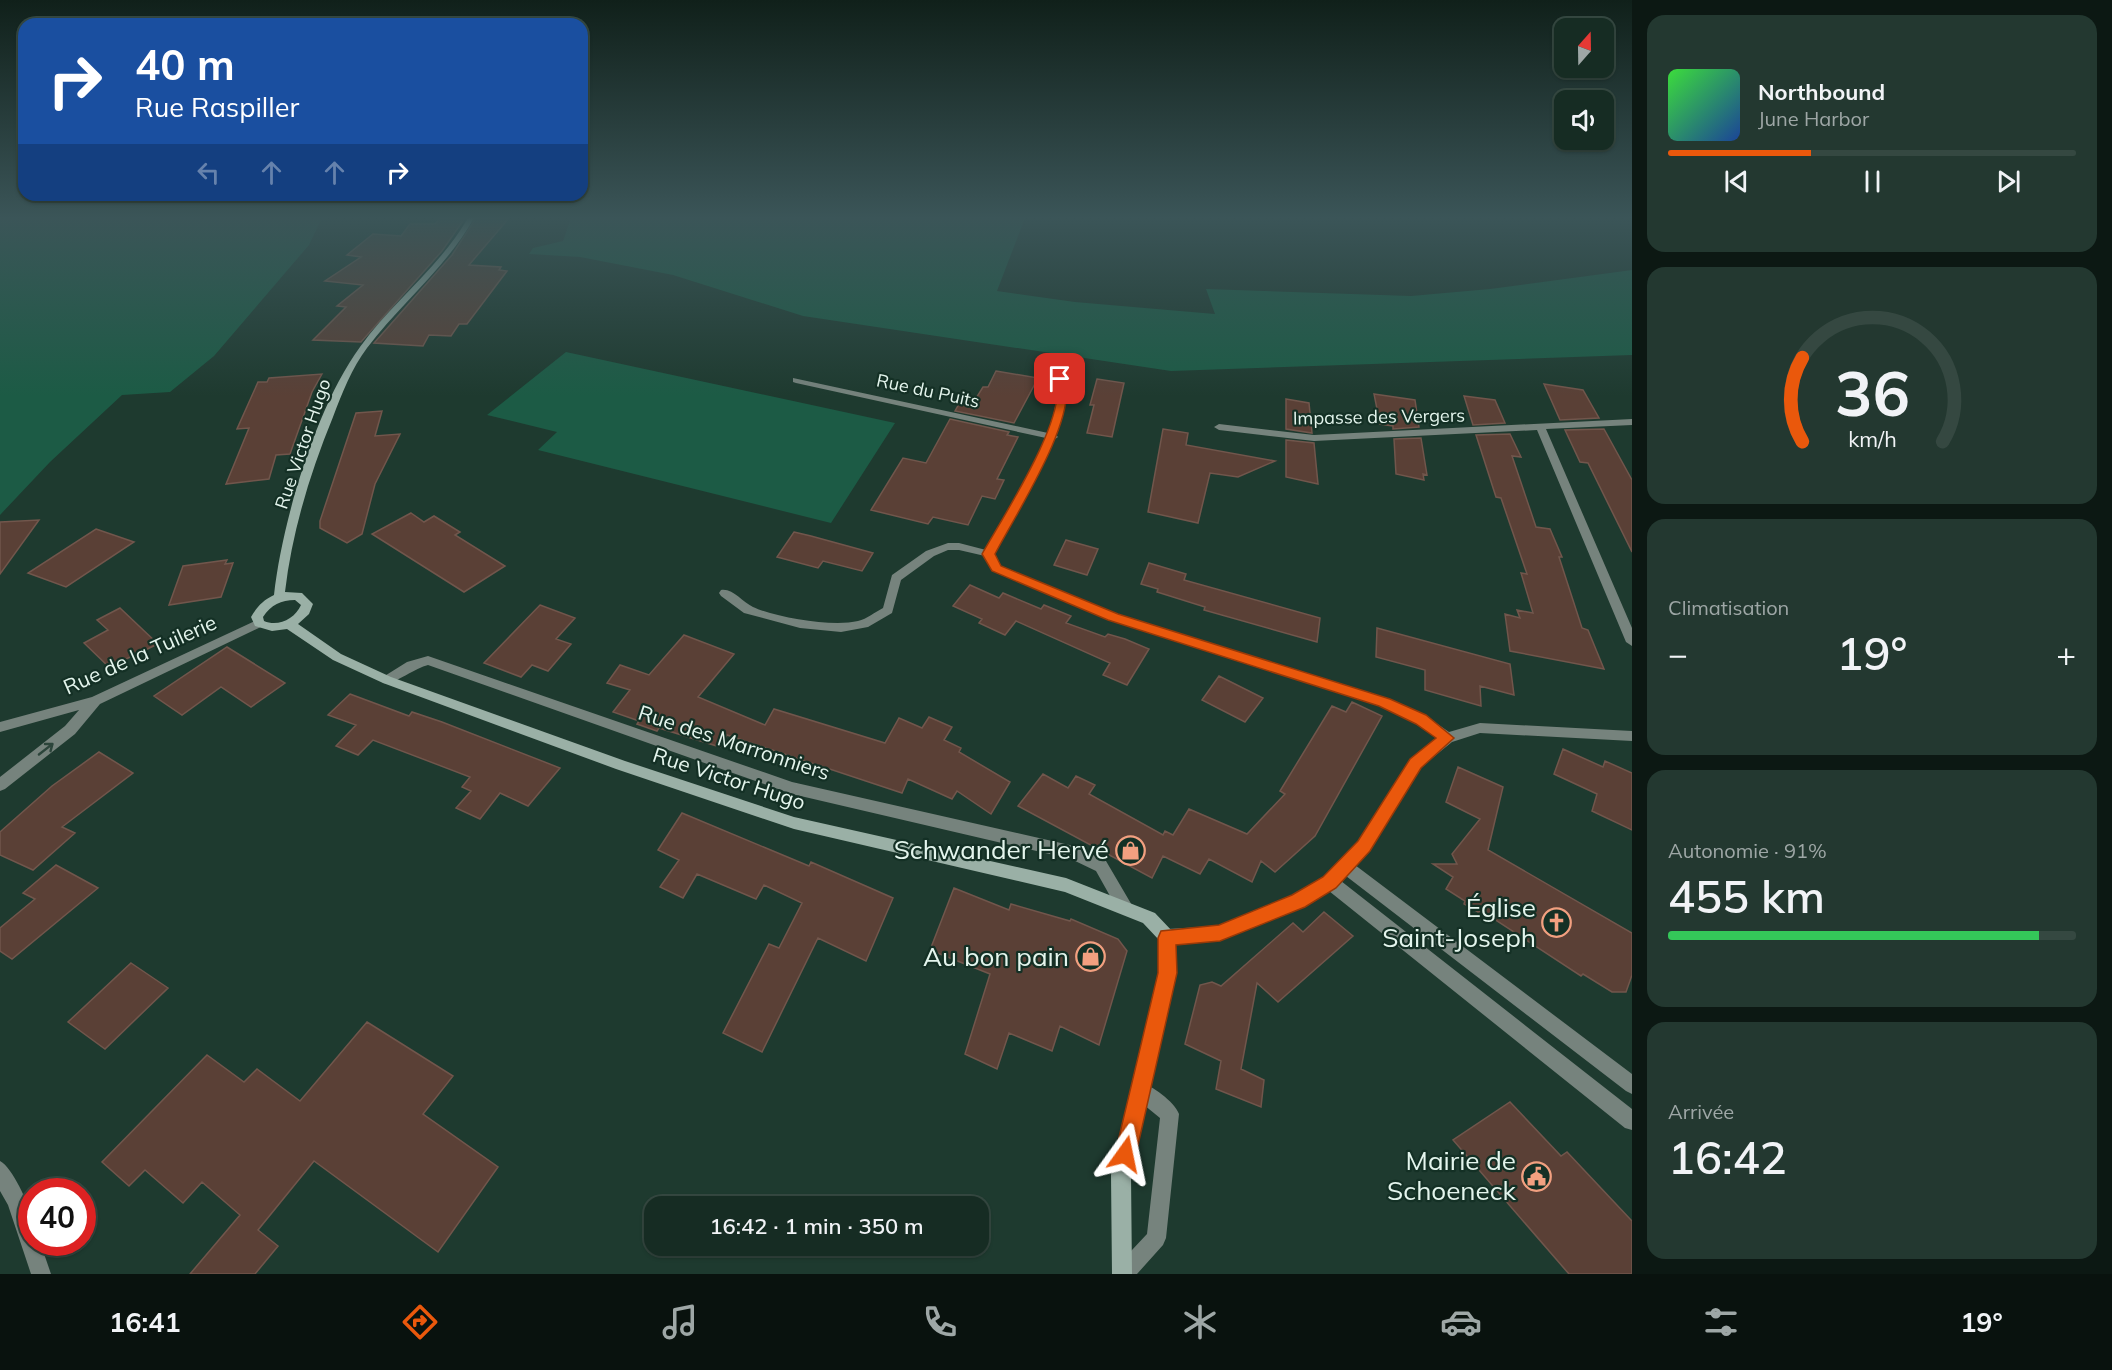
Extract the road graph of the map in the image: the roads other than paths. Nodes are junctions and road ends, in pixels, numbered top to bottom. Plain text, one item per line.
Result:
1 (424, 277) edge
2 (1060, 379) dead end
3 (796, 380) dead end
4 (1632, 422) edge
5 (1219, 427) dead end
6 (1540, 427) junction
7 (1053, 436) junction
8 (989, 554) junction
9 (725, 593) dead end
10 (279, 598) junction
11 (259, 623) junction
12 (289, 624) junction
13 (1632, 642) edge
14 (387, 680) junction
15 (95, 700) junction
16 (0, 727) edge
17 (1632, 736) edge
18 (1447, 738) junction
19 (0, 785) edge
20 (1346, 867) junction
21 (1330, 882) junction
22 (1125, 907) junction
23 (1167, 938) junction
24 (1632, 1085) edge
25 (1139, 1090) junction
26 (1632, 1121) edge
27 (0, 1171) edge
28 (41, 1274) edge
29 (1123, 1274) edge

1 - 10 street, Rue Victor Hugo
2 - 7 street
3 - 7 street, Rue du Puits
4 - 6 street, Impasse des Vergers
5 - 6 street, Impasse des Vergers
6 - 13 street
7 - 8 street
8 - 9 street
8 - 18 street
10 - 11 street
10 - 12 street
11 - 12 street
11 - 15 street, Rue de la Tuilerie
12 - 14 street, Rue Victor Hugo
14 - 22 street, Rue Victor Hugo
14 - 22 street, Rue des Marronniers
15 - 16 street, Rue de la Tuilerie
19 -> 15 street
17 - 18 street
18 - 20 street
20 - 21 street
20 - 24 street
21 - 23 street
21 - 26 street
22 - 23 street, Rue Victor Hugo
23 - 25 street
25 - 29 street
25 - 29 street
27 - 28 street

